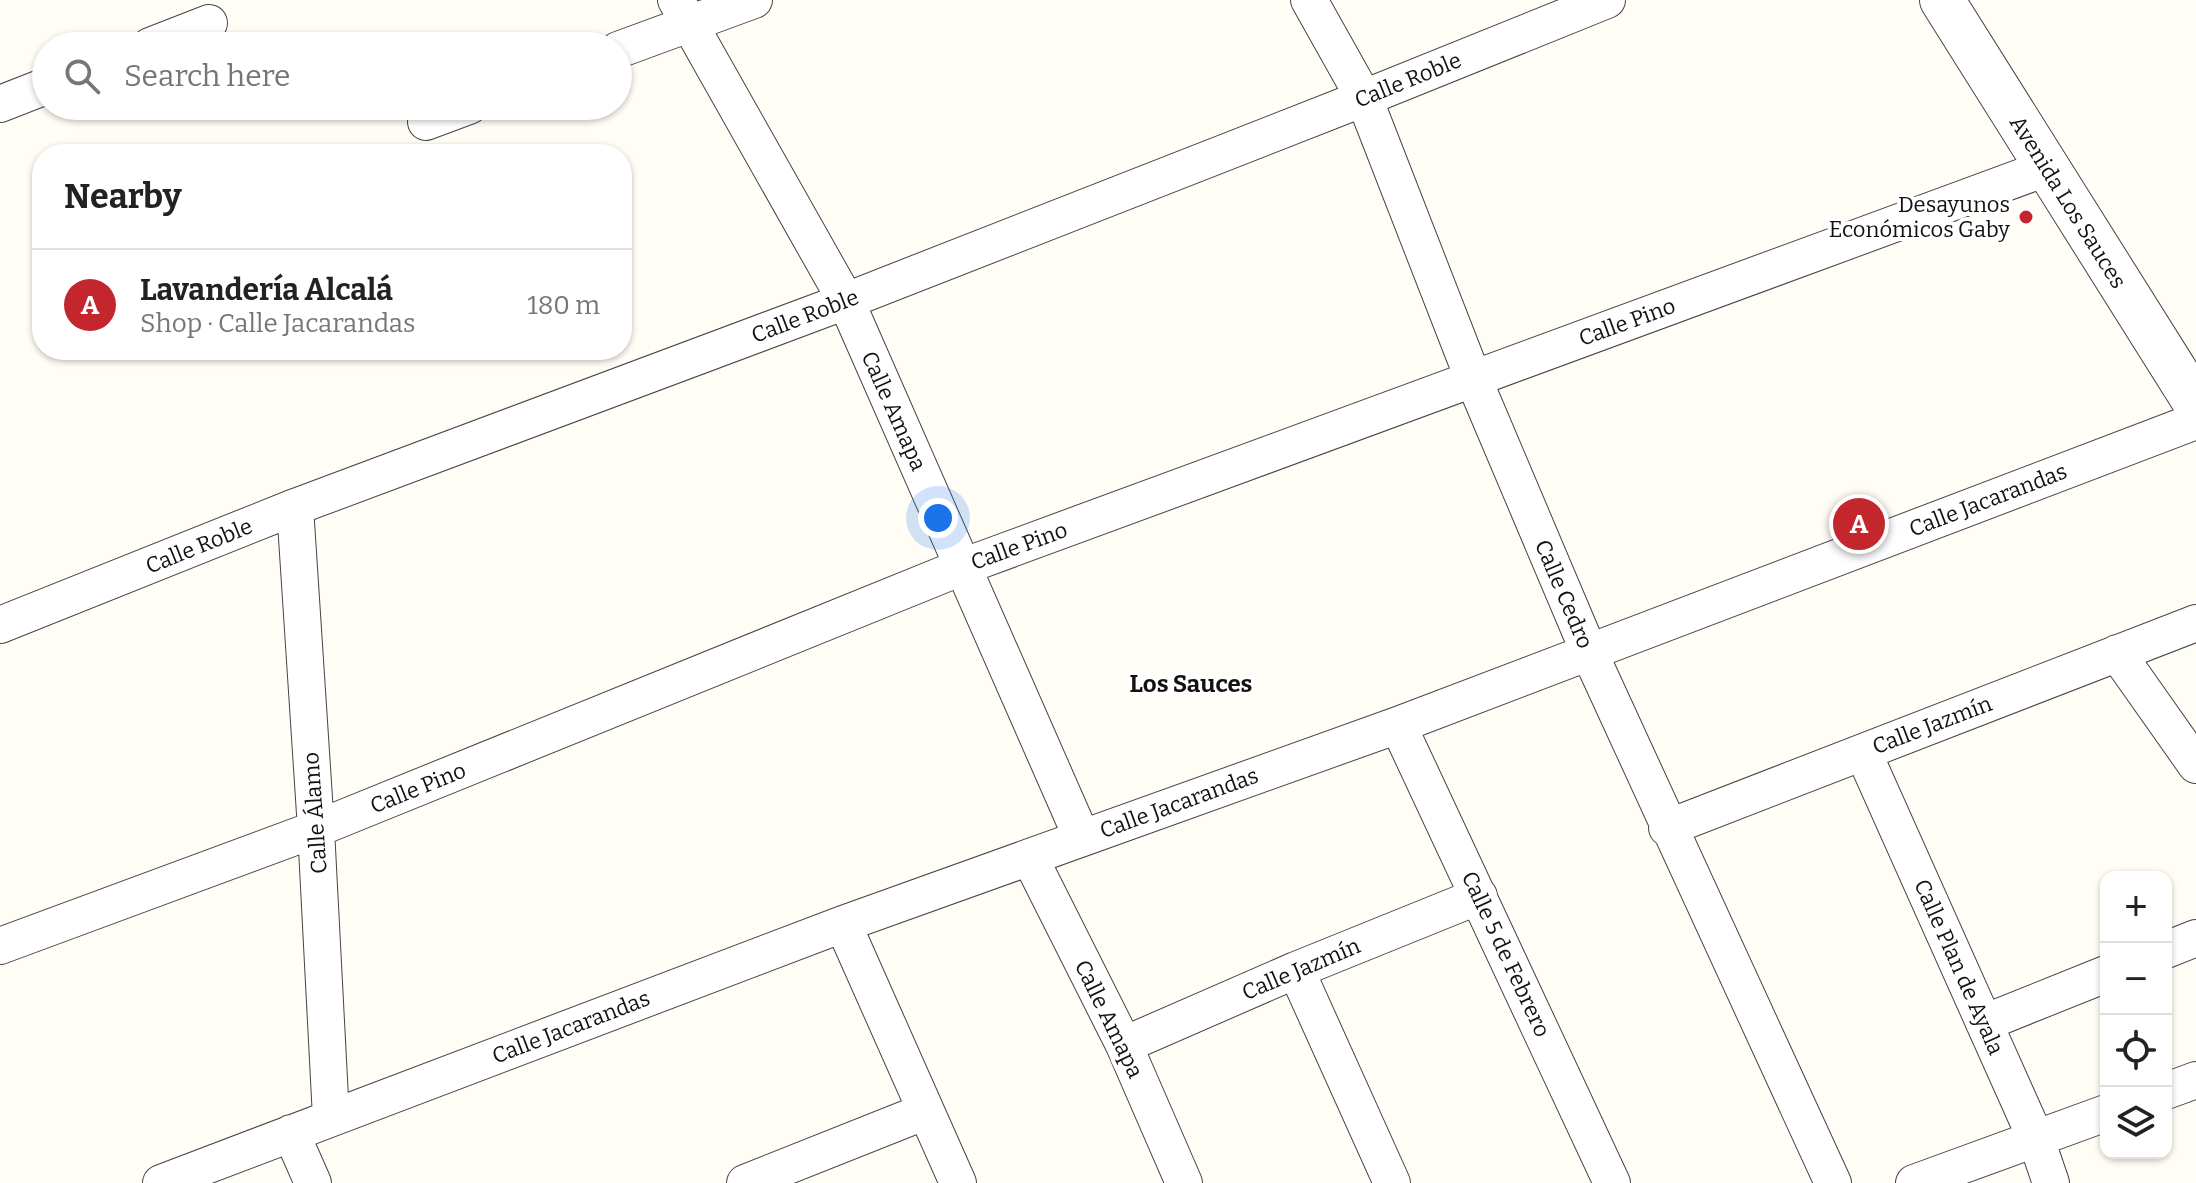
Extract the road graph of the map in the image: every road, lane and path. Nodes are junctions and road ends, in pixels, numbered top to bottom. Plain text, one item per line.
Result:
1 (754, 0) edge
2 (1309, 0) edge
3 (1607, 0) edge
4 (1942, 0) edge
5 (682, 12) edge
6 (209, 23) dead end
7 (186, 32) edge
8 (632, 42) edge
9 (32, 91) edge
10 (1364, 98) junction
11 (0, 104) edge
12 (431, 120) edge
13 (426, 122) dead end
14 (2046, 168) junction
15 (846, 301) junction
16 (1473, 378) junction
17 (2196, 404) edge
18 (2196, 421) edge
19 (295, 507) junction
20 (962, 567) junction
21 (2196, 623) edge
22 (0, 625) edge
23 (1589, 652) junction
24 (2117, 653) junction
25 (1398, 725) junction
26 (1863, 752) junction
27 (2196, 765) edge
28 (1667, 828) junction
29 (316, 829) junction
30 (1082, 838) junction
31 (1030, 858) junction
32 (1479, 896) junction
33 (843, 924) junction
34 (2196, 938) edge
35 (0, 946) edge
36 (2172, 948) edge
37 (1296, 970) junction
38 (2100, 976) edge
39 (1984, 1023) junction
40 (1124, 1045) junction
41 (2196, 1080) edge
42 (2172, 1089) edge
43 (926, 1111) junction
44 (2100, 1115) edge
45 (331, 1118) junction
46 (291, 1133) junction
47 (2036, 1139) junction
48 (161, 1183) edge
49 (313, 1183) edge
50 (747, 1183) edge
51 (958, 1183) edge
52 (1184, 1183) edge
53 (1392, 1183) edge
54 (1612, 1183) edge
55 (1833, 1183) edge
56 (1914, 1183) edge
57 (2051, 1183) edge

1 - 5 street
2 - 10 street, Calle Cedro
3 - 10 street, Calle Roble
4 - 14 street, Avenida Los Sauces
5 - 8 street
5 - 15 street, Calle Amapa
6 - 7 street
9 - 11 street
10 - 15 street, Calle Roble
10 - 16 street, Calle Cedro
12 - 13 street
14 - 16 street, Calle Pino
14 - 17 street, Avenida Los Sauces
15 - 19 street, Calle Roble
15 - 20 street, Calle Amapa
16 - 20 street, Calle Pino
16 - 23 street, Calle Cedro
18 - 23 street, Calle Jacarandas
19 - 22 street, Calle Roble
19 - 29 street, Calle Álamo
20 - 29 street, Calle Pino
20 - 30 street, Calle Amapa
21 - 24 street, Calle Jazmín
23 - 25 street, Calle Jacarandas
23 - 28 street, Calle Cedro
24 - 26 street, Calle Jazmín
24 - 27 street
25 - 30 street, Calle Jacarandas
25 - 32 street, Calle 5 de Febrero
26 - 28 street, Calle Jazmín
26 - 39 street, Calle Plan de Ayala
28 - 55 street, Calle Cedro
29 - 35 street, Calle Pino
29 - 45 street, Calle Álamo
30 - 31 street, Calle Jacarandas
31 - 33 street, Calle Jacarandas
31 - 40 street, Calle Amapa
32 - 37 street, Calle Jazmín
32 - 54 street, Calle 5 de Febrero
33 - 43 street
33 - 45 street, Calle Jacarandas
34 - 36 street
37 - 40 street, Calle Jazmín
37 - 53 street
38 - 39 street
39 - 47 street, Calle Plan de Ayala
40 - 52 street, Calle Amapa
41 - 42 street
43 - 50 street
43 - 51 street
44 - 47 street
45 - 46 street, Calle Jacarandas
46 - 48 street, Calle Jacarandas
46 - 49 street
47 - 56 street
47 - 57 street, Calle Plan de Ayala

